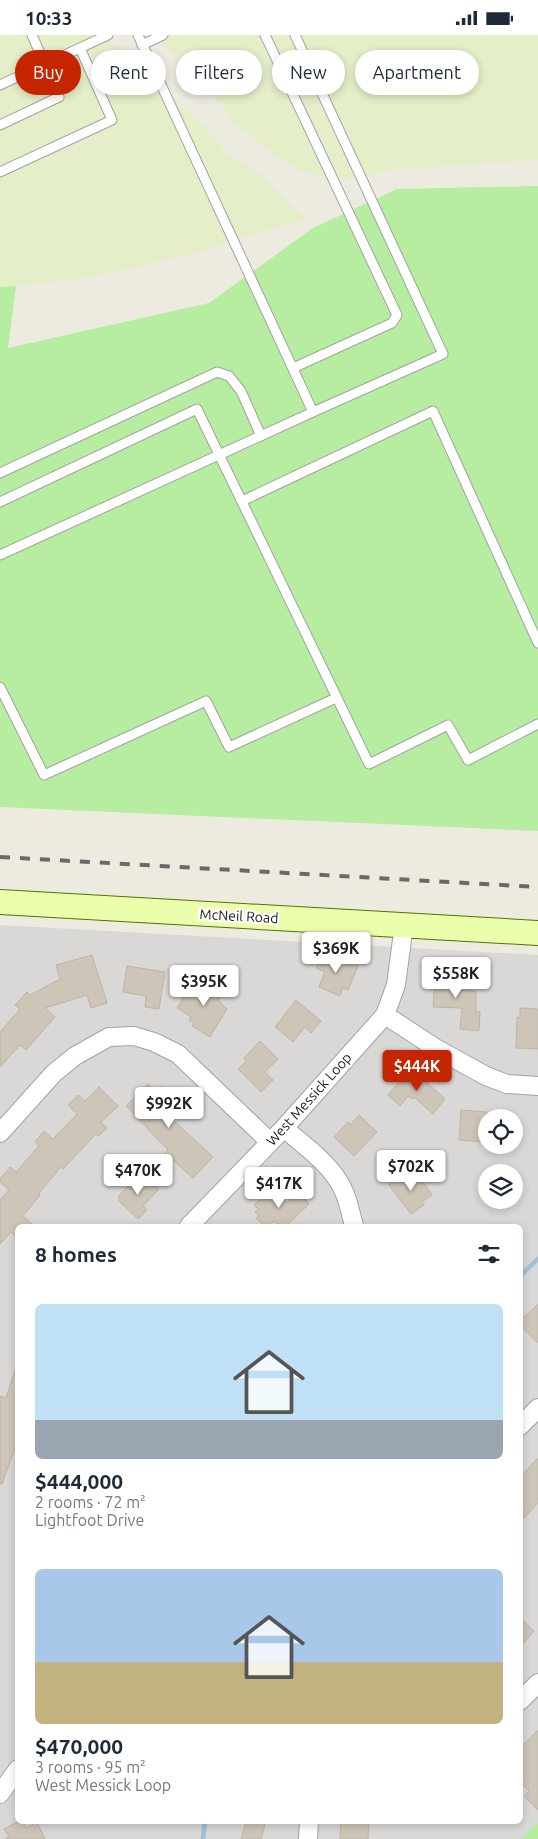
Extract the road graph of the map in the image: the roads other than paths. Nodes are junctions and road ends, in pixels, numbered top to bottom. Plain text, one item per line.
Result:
1 (32, 35) edge
2 (108, 35) edge
3 (138, 35) edge
4 (163, 35) edge
5 (265, 35) edge
6 (295, 35) edge
7 (142, 45) junction
8 (80, 48) junction
9 (39, 50) edge
10 (76, 50) edge
11 (15, 78) edge
12 (0, 85) edge
13 (58, 95) edge
14 (0, 125) edge
15 (0, 172) edge
16 (293, 368) junction
17 (313, 412) junction
18 (261, 436) junction
19 (220, 455) junction
20 (0, 473) edge
21 (242, 501) junction
22 (0, 502) edge
23 (0, 555) edge
24 (538, 643) edge
25 (0, 687) edge
26 (336, 698) junction
27 (538, 724) edge
28 (0, 902) edge
29 (404, 925) junction
30 (538, 933) edge
31 (385, 1015) junction
32 (538, 1086) edge
33 (284, 1128) junction
34 (0, 1133) edge
35 (270, 1142) junction
36 (191, 1224) edge
37 (353, 1224) edge
38 (538, 1408) edge
39 (523, 1423) edge
40 (538, 1683) edge
41 (523, 1698) edge
42 (15, 1773) edge
43 (0, 1794) edge
44 (309, 1824) edge
45 (308, 1839) edge

1 - 9 lane
2 - 8 lane
3 - 7 lane
4 - 7 lane
5 - 16 lane
6 - 17 lane
7 - 16 lane
8 - 10 lane
8 - 15 lane
11 - 12 lane
13 - 14 lane
16 - 17 lane
17 - 18 lane
18 - 19 lane
18 - 20 lane
19 - 21 lane
19 - 22 lane
19 - 23 lane
21 - 24 lane
21 - 26 lane
25 - 26 lane
26 - 27 lane
28 - 29 main road, McNeil Road
29 - 30 main road, McNeil Road
29 - 31 street, West Messick Loop
31 - 32 street
31 - 33 street, West Messick Loop
33 - 35 street, West Messick Loop
33 - 37 street
34 - 35 street
35 - 36 street, West Messick Loop
38 - 39 street
40 - 41 street
42 - 43 street
44 - 45 street

